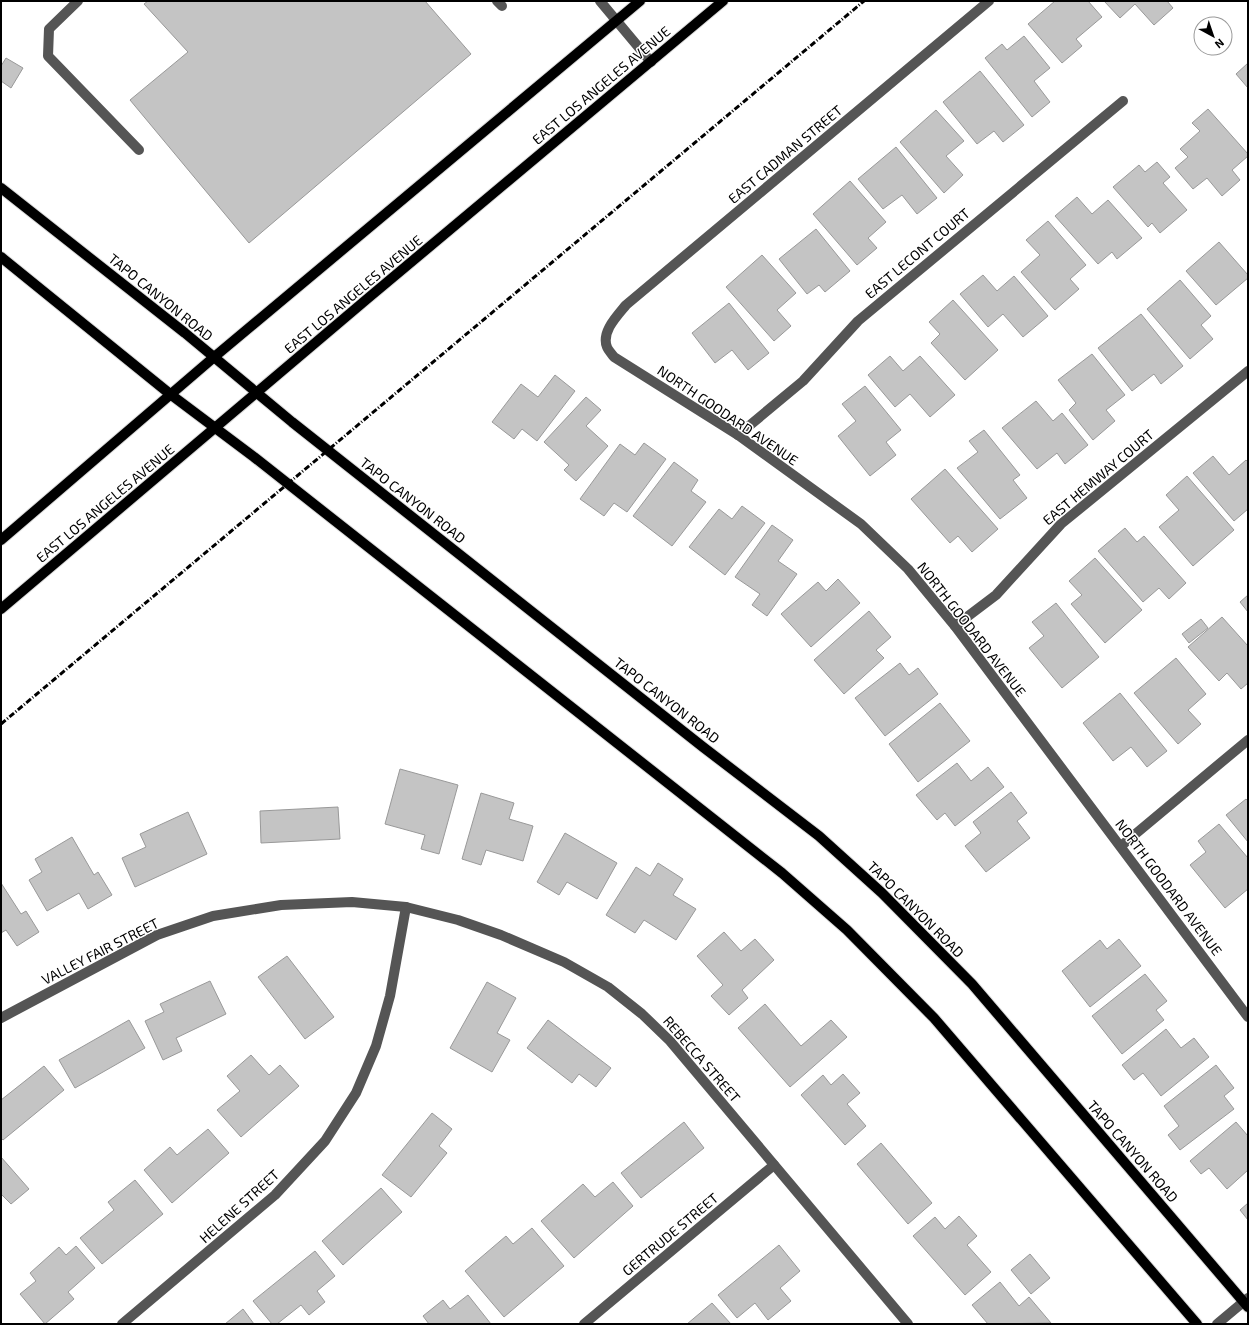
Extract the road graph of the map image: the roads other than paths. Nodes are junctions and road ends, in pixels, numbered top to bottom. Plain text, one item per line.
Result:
1 (78, 1) edge
2 (600, 1) edge
3 (640, 1) edge
4 (723, 1) edge
5 (989, 1) edge
6 (616, 21) junction
7 (651, 62) junction
8 (1123, 101) dead end
9 (139, 150) dead end
10 (1, 188) edge
11 (1, 257) edge
12 (606, 334) joint
13 (214, 358) junction
14 (1248, 371) edge
15 (170, 394) junction
16 (257, 394) junction
17 (216, 428) junction
18 (738, 435) junction
19 (1, 540) edge
20 (1, 609) edge
21 (954, 626) junction
22 (1248, 740) edge
23 (1120, 846) junction
24 (406, 907) junction
25 (1248, 1017) edge
26 (1, 1018) edge
27 (774, 1165) junction
28 (1246, 1302) edge
29 (122, 1324) edge
30 (584, 1324) edge
31 (908, 1324) edge
32 (1197, 1324) edge
33 (1217, 1324) edge

1 - 9 street
2 - 6 street
3 - 6 main road
4 - 7 main road, EAST LOS ANGELES AVENUE
5 - 12 street, EAST CADMAN STREET
6 - 7 street
6 - 13 main road
7 - 16 main road, EAST LOS ANGELES AVENUE
8 - 18 street, EAST LECONT COURT
10 - 13 main road, TAPO CANYON ROAD
11 - 15 main road
12 - 18 street, NORTH GOODARD AVENUE
13 - 15 main road
13 - 16 main road, TAPO CANYON ROAD
14 - 21 street, EAST HEMWAY COURT
15 - 17 main road
15 - 19 main road
16 - 17 main road, EAST LOS ANGELES AVENUE
16 - 28 main road, TAPO CANYON ROAD
17 - 20 main road, EAST LOS ANGELES AVENUE
17 - 32 main road
18 - 21 street, NORTH GOODARD AVENUE
21 - 23 street, NORTH GOODARD AVENUE
22 - 23 street
23 - 25 street, NORTH GOODARD AVENUE
24 - 26 street, VALLEY FAIR STREET
24 - 27 street, REBECCA STREET
24 - 29 street, HELENE STREET
27 - 30 street, GERTRUDE STREET
27 - 31 street, REBECCA STREET
28 - 33 street

